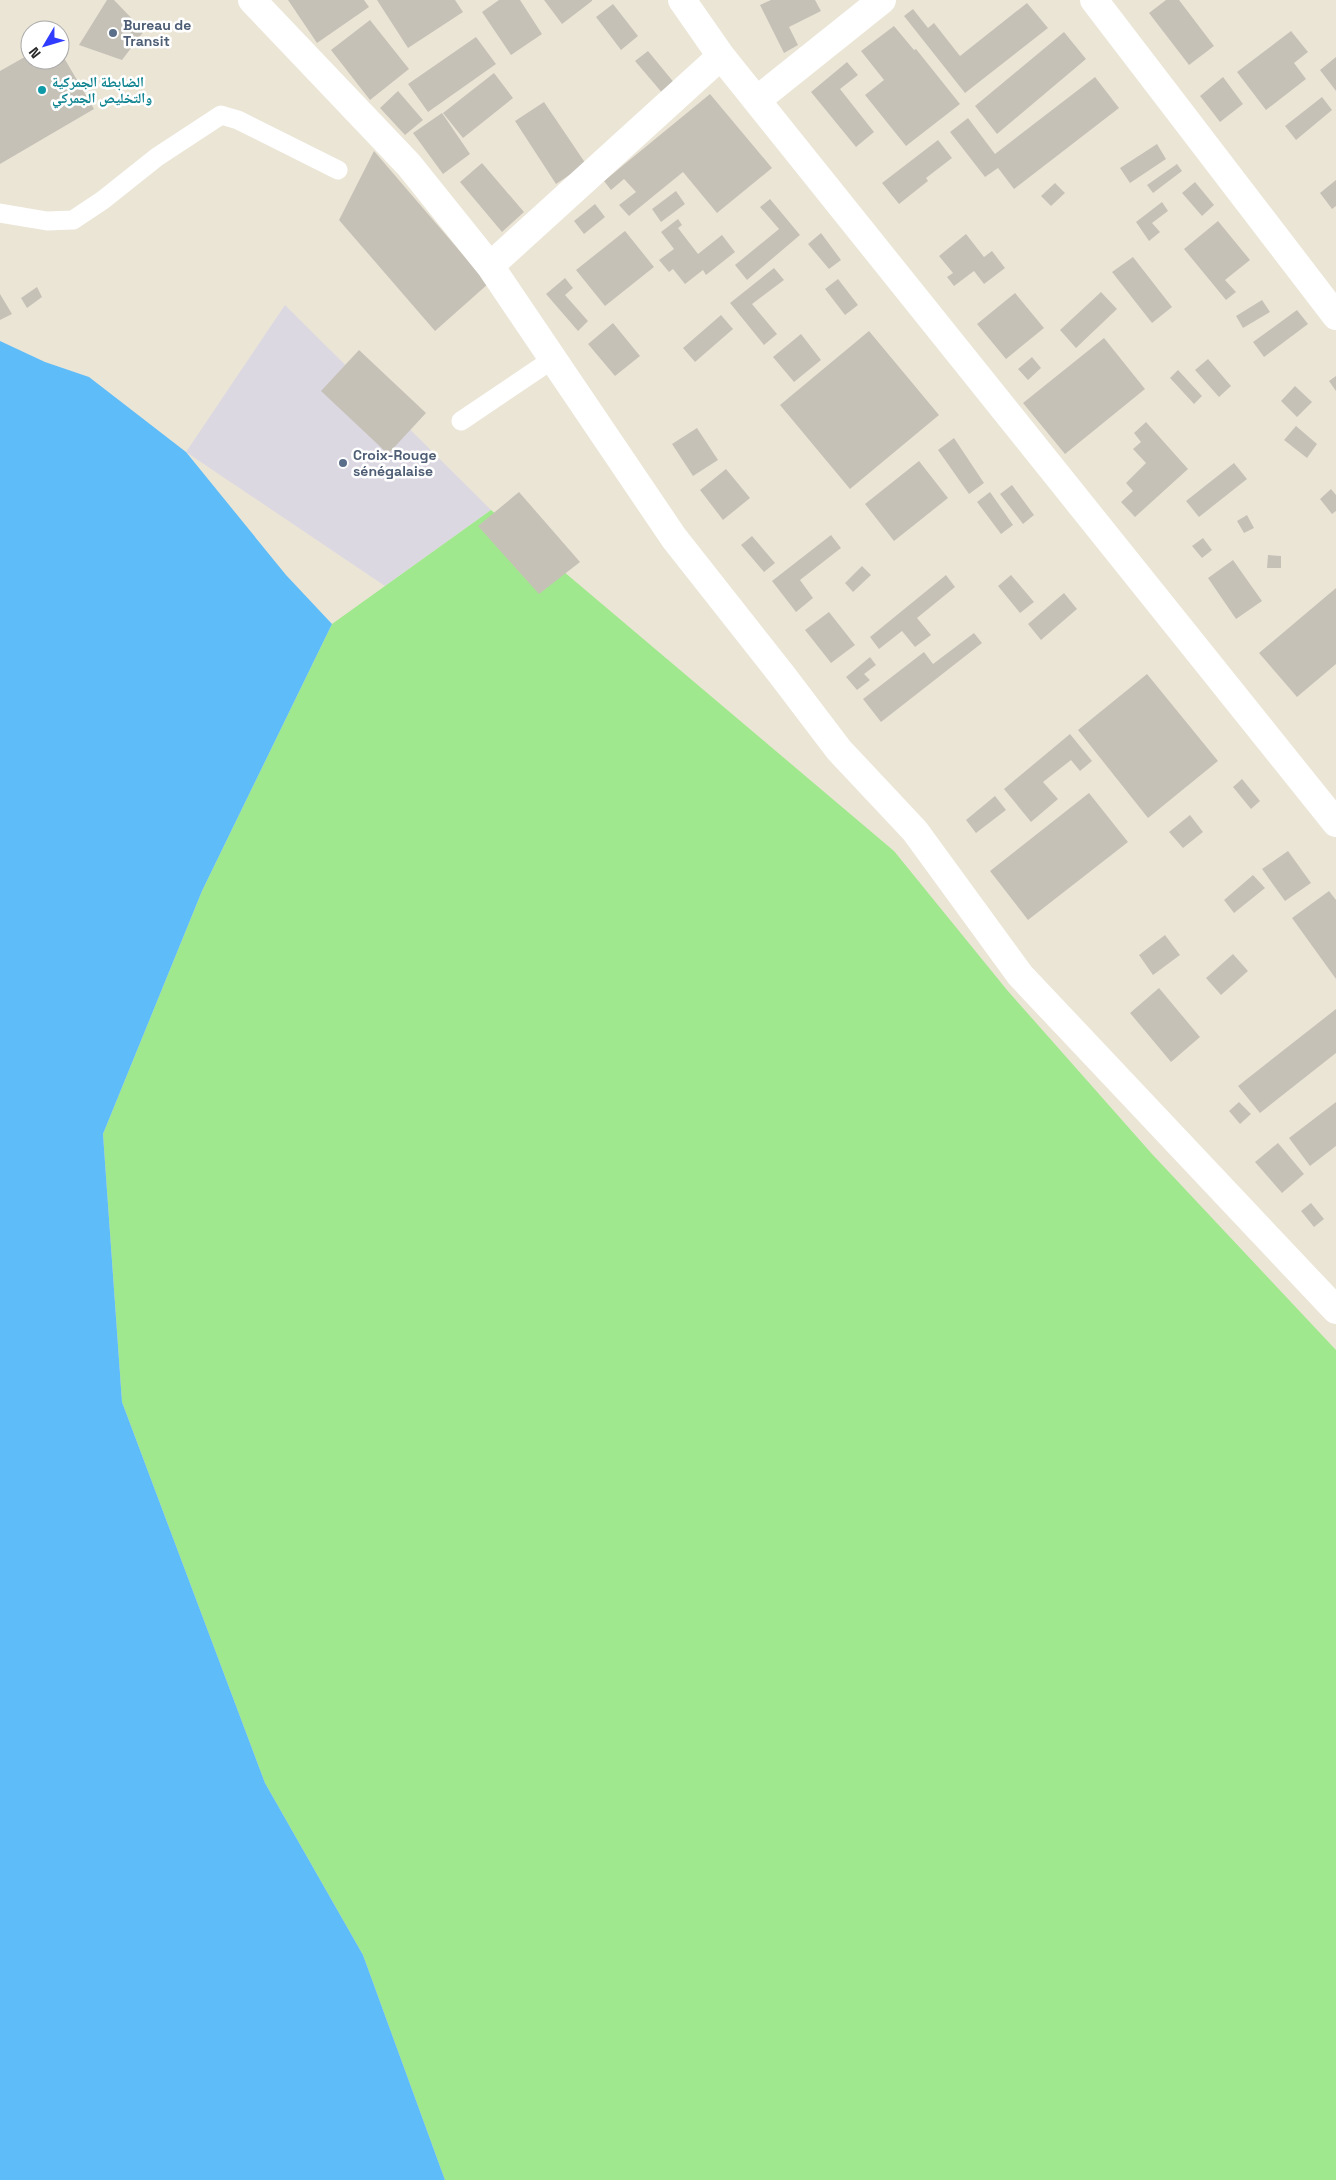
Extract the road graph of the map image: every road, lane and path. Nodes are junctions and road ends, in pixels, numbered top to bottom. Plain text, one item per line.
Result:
1 (252, 0) edge
2 (682, 0) edge
3 (882, 0) edge
4 (1094, 0) edge
5 (721, 56) junction
6 (757, 100) junction
7 (338, 170) dead end
8 (0, 213) edge
9 (490, 266) junction
10 (1336, 316) edge
11 (553, 359) junction
12 (461, 421) dead end
13 (1336, 823) edge
14 (1336, 1310) edge

1 - 9 street
2 - 5 street
3 - 6 street
4 - 10 street
5 - 6 street
5 - 9 street
6 - 13 street
7 - 8 lane
9 - 11 street
11 - 12 lane
11 - 14 street

